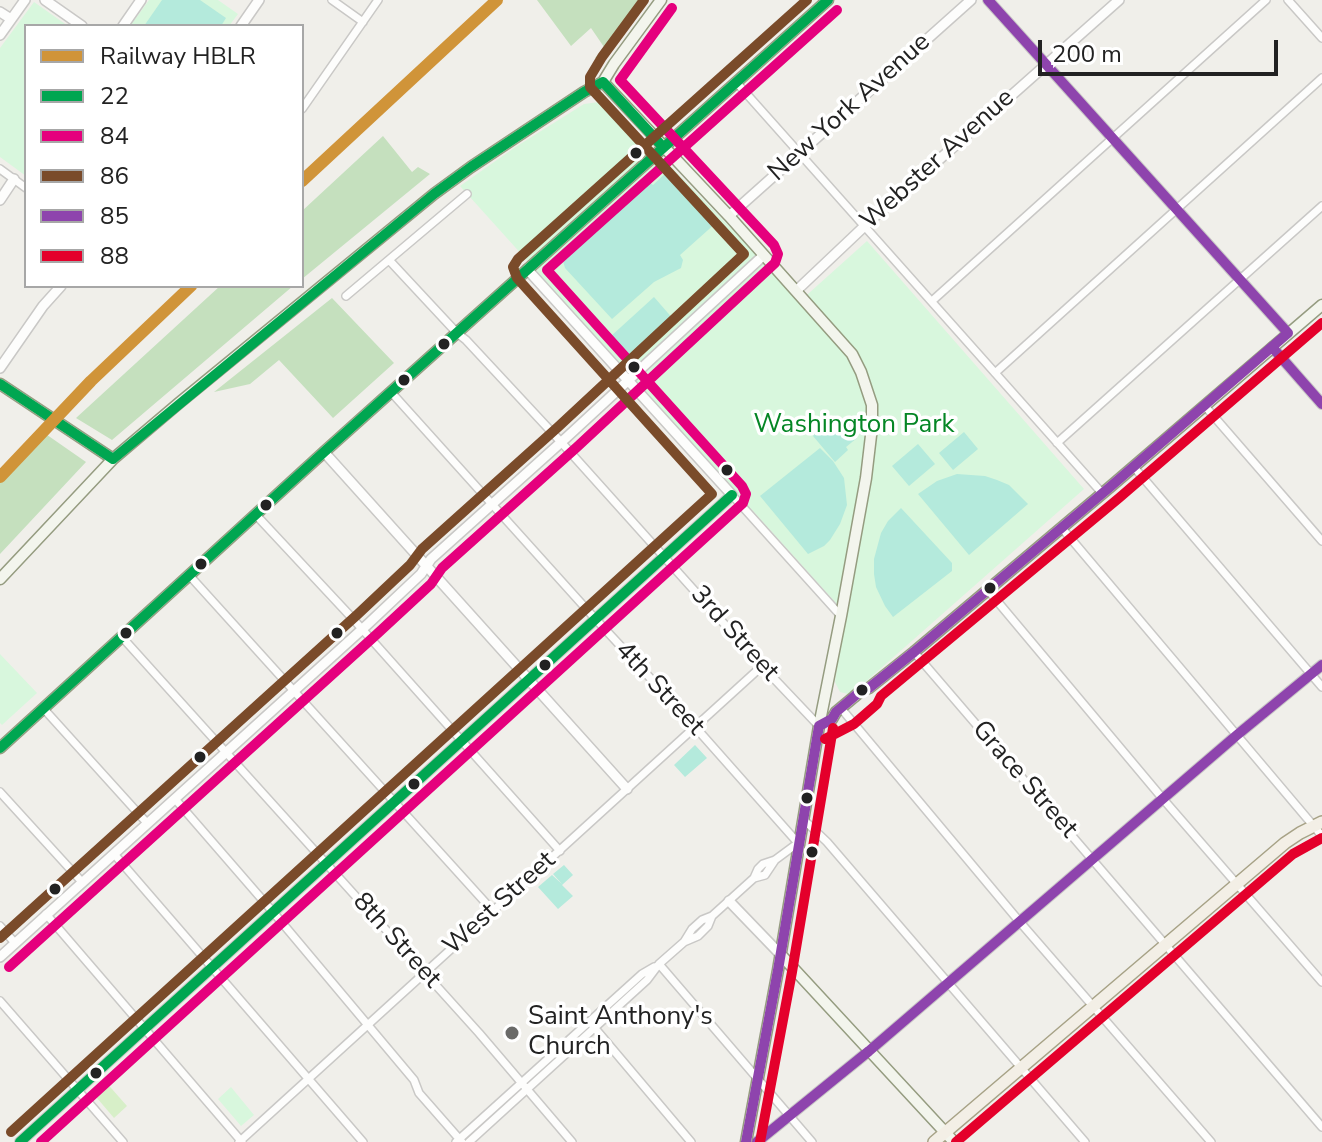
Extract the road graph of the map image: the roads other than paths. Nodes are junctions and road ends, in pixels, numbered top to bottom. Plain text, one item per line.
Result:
1 (25, 0) edge
2 (45, 0) edge
3 (141, 0) edge
4 (259, 0) edge
5 (332, 0) edge
6 (378, 0) edge
7 (661, 0) edge
8 (828, 0) edge
9 (971, 0) edge
10 (988, 0) edge
11 (1119, 0) edge
12 (1266, 0) edge
13 (1288, 0) edge
14 (0, 12) edge
15 (11, 19) junction
16 (363, 22) junction
17 (79, 24) edge
18 (124, 24) edge
19 (242, 24) edge
20 (0, 35) edge
21 (1322, 38) edge
22 (1045, 64) junction
23 (1322, 78) edge
24 (603, 82) junction
25 (736, 82) junction
26 (304, 106) edge
27 (1113, 138) junction
28 (663, 147) junction
29 (799, 152) junction
30 (0, 169) edge
31 (14, 179) junction
32 (24, 186) edge
33 (467, 194) dead end
34 (0, 200) edge
35 (1322, 206) edge
36 (1177, 209) junction
37 (729, 216) junction
38 (865, 225) junction
39 (764, 255) junction
40 (389, 260) junction
41 (527, 269) junction
42 (1240, 279) junction
43 (59, 288) edge
44 (796, 291) junction
45 (346, 296) dead end
46 (932, 301) junction
47 (1322, 305) edge
48 (457, 333) junction
49 (1288, 333) junction
50 (1272, 347) junction
51 (0, 368) edge
52 (995, 373) junction
53 (627, 380) junction
54 (0, 384) edge
55 (391, 392) junction
56 (1322, 404) edge
57 (1204, 405) junction
58 (561, 442) junction
59 (1057, 443) junction
60 (324, 452) junction
61 (113, 459) junction
62 (1133, 466) junction
63 (1102, 493) junction
64 (732, 495) junction
65 (493, 503) junction
66 (256, 515) junction
67 (1061, 527) junction
68 (1322, 541) edge
69 (665, 556) junction
70 (427, 566) junction
71 (189, 575) junction
72 (0, 579) edge
73 (987, 589) junction
74 (841, 616) junction
75 (596, 620) junction
76 (361, 629) junction
77 (121, 636) junction
78 (914, 652) junction
79 (1322, 665) edge
80 (762, 666) junction
81 (1311, 674) junction
82 (528, 680) junction
83 (827, 686) junction
84 (1322, 687) edge
85 (869, 688) junction
86 (294, 690) junction
87 (854, 697) junction
88 (43, 708) junction
89 (845, 713) junction
90 (832, 719) junction
91 (695, 726) junction
92 (819, 726) junction
93 (1237, 735) junction
94 (461, 741) junction
95 (0, 748) edge
96 (226, 752) junction
97 (627, 789) junction
98 (0, 792) edge
99 (175, 799) junction
100 (1163, 799) junction
101 (393, 801) junction
102 (804, 820) junction
103 (147, 823) junction
104 (1318, 824) edge
105 (1322, 836) edge
106 (798, 843) junction
107 (560, 851) junction
108 (114, 854) junction
109 (1091, 860) junction
110 (326, 863) junction
111 (82, 882) junction
112 (1238, 885) junction
113 (729, 901) junction
114 (493, 911) junction
115 (273, 912) junction
116 (46, 914) junction
117 (1019, 921) junction
118 (0, 926) edge
119 (15, 943) junction
120 (1166, 946) junction
121 (781, 955) junction
122 (0, 957) edge
123 (659, 964) junction
124 (213, 967) junction
125 (424, 972) junction
126 (948, 982) junction
127 (1322, 982) edge
128 (0, 1001) edge
129 (1094, 1008) junction
130 (367, 1025) junction
131 (592, 1025) junction
132 (145, 1028) junction
133 (869, 1051) junction
134 (1022, 1068) junction
135 (757, 1078) junction
136 (308, 1079) junction
137 (521, 1083) junction
138 (78, 1090) junction
139 (528, 1090) junction
140 (789, 1115) junction
141 (1322, 1127) edge
142 (945, 1132) junction
143 (241, 1141) edge
144 (459, 1141) edge
145 (20, 1142) edge
146 (123, 1142) edge
147 (363, 1142) edge
148 (469, 1142) edge
149 (572, 1142) edge
150 (691, 1142) edge
151 (746, 1142) edge
152 (757, 1142) edge
153 (812, 1142) edge
154 (934, 1142) edge
155 (954, 1142) edge
156 (1085, 1142) edge
157 (1211, 1142) edge

1 - 15 street
2 - 17 street
3 - 18 street
4 - 19 street
5 - 16 street
6 - 16 street
7 - 24 main road
8 - 25 main road
9 - 29 street, New York Avenue
10 - 22 street
11 - 22 street, Webster Avenue
12 - 27 street
13 - 21 street
14 - 15 street
15 - 20 street
16 - 26 street
22 - 27 street
22 - 38 street, Webster Avenue
23 - 36 street
24 - 28 main road
24 - 61 main road
25 - 28 main road
25 - 29 street
27 - 36 street
27 - 46 street
28 - 37 main road
28 - 41 main road
29 - 37 street, New York Avenue
29 - 38 street
30 - 31 street
31 - 32 street
31 - 34 street
33 - 40 street
35 - 42 street
36 - 42 street
36 - 52 street
37 - 39 main road
38 - 44 street, Webster Avenue
38 - 46 street
39 - 44 main road
39 - 53 street
40 - 45 street
40 - 48 street, 3rd Street
41 - 48 main road
41 - 53 street
42 - 49 street
42 - 59 street
43 - 51 street
44 - 74 main road
46 - 52 street
47 - 49 main road
48 - 55 main road
48 - 58 street, 3rd Street
49 - 50 main road
50 - 56 street
50 - 57 main road
52 - 59 street
53 - 58 street
53 - 64 street
54 - 61 main road
55 - 60 main road
55 - 65 street, 4th Street
57 - 62 main road
57 - 68 street
58 - 65 street
58 - 69 street, 3rd Street
59 - 63 street
60 - 66 main road
60 - 70 street
61 - 72 main road
62 - 63 main road
62 - 81 street
63 - 67 main road
64 - 69 street
64 - 74 street
65 - 70 street
65 - 75 street, 4th Street
66 - 71 main road
66 - 76 street
67 - 73 main road
67 - 93 street
69 - 75 street
69 - 80 street, 3rd Street
70 - 76 street
70 - 82 street
71 - 77 main road
71 - 86 street
73 - 78 main road
73 - 100 street
74 - 83 main road
75 - 82 street
75 - 91 street, 4th Street
76 - 86 street
76 - 94 street
77 - 88 main road
77 - 96 street, 8th Street
78 - 85 main road
78 - 109 street, Grace Street
79 - 81 street
80 - 91 street, West Street
80 - 92 street, 3rd Street
81 - 84 street
81 - 93 street
82 - 94 street
82 - 97 street
83 - 87 main road
83 - 92 main road
85 - 87 main road
85 - 89 main road
86 - 96 street
86 - 101 street
87 - 90 main road
88 - 95 main road
88 - 103 street
89 - 90 main road
89 - 117 street
90 - 92 main road
91 - 97 street, West Street
91 - 106 street, 4th Street
92 - 102 main road
93 - 100 street
93 - 104 street
94 - 101 street
94 - 107 street
96 - 99 street
96 - 110 street, 8th Street
97 - 107 street, West Street
98 - 111 street
99 - 103 street
99 - 115 street
100 - 109 street
100 - 112 street
101 - 110 street
101 - 114 street
102 - 106 main road
102 - 126 street
103 - 108 street
104 - 105 street
104 - 112 main road
106 - 113 street
106 - 121 main road
107 - 114 street, West Street
108 - 111 street
108 - 124 street
109 - 117 street
109 - 120 street, Grace Street
110 - 115 street
110 - 125 street, 8th Street
111 - 116 street
112 - 120 main road
112 - 127 street
113 - 121 street
113 - 123 street
114 - 125 street, West Street
115 - 124 street
115 - 130 street
116 - 119 street
116 - 132 street
117 - 126 street
117 - 129 street
118 - 119 street
119 - 122 street
120 - 129 main road
120 - 141 street, Grace Street
121 - 133 main road
121 - 135 main road
123 - 131 street
123 - 135 street
124 - 132 street
124 - 136 street
125 - 130 street, West Street
125 - 137 street, 8th Street
126 - 133 street
126 - 134 street
128 - 138 street
129 - 134 main road
129 - 157 street
130 - 136 street, West Street
130 - 144 street
131 - 137 street
131 - 139 street
131 - 150 street
132 - 138 street
132 - 143 street
133 - 140 street
133 - 142 main road
134 - 142 main road
134 - 156 street
135 - 140 street
135 - 151 main road
136 - 143 street, West Street
136 - 147 street
137 - 139 street, 8th Street
137 - 144 street
138 - 145 street
138 - 146 street
139 - 148 street
139 - 149 street, 8th Street
140 - 152 street
140 - 153 street
142 - 154 main road
142 - 155 main road

